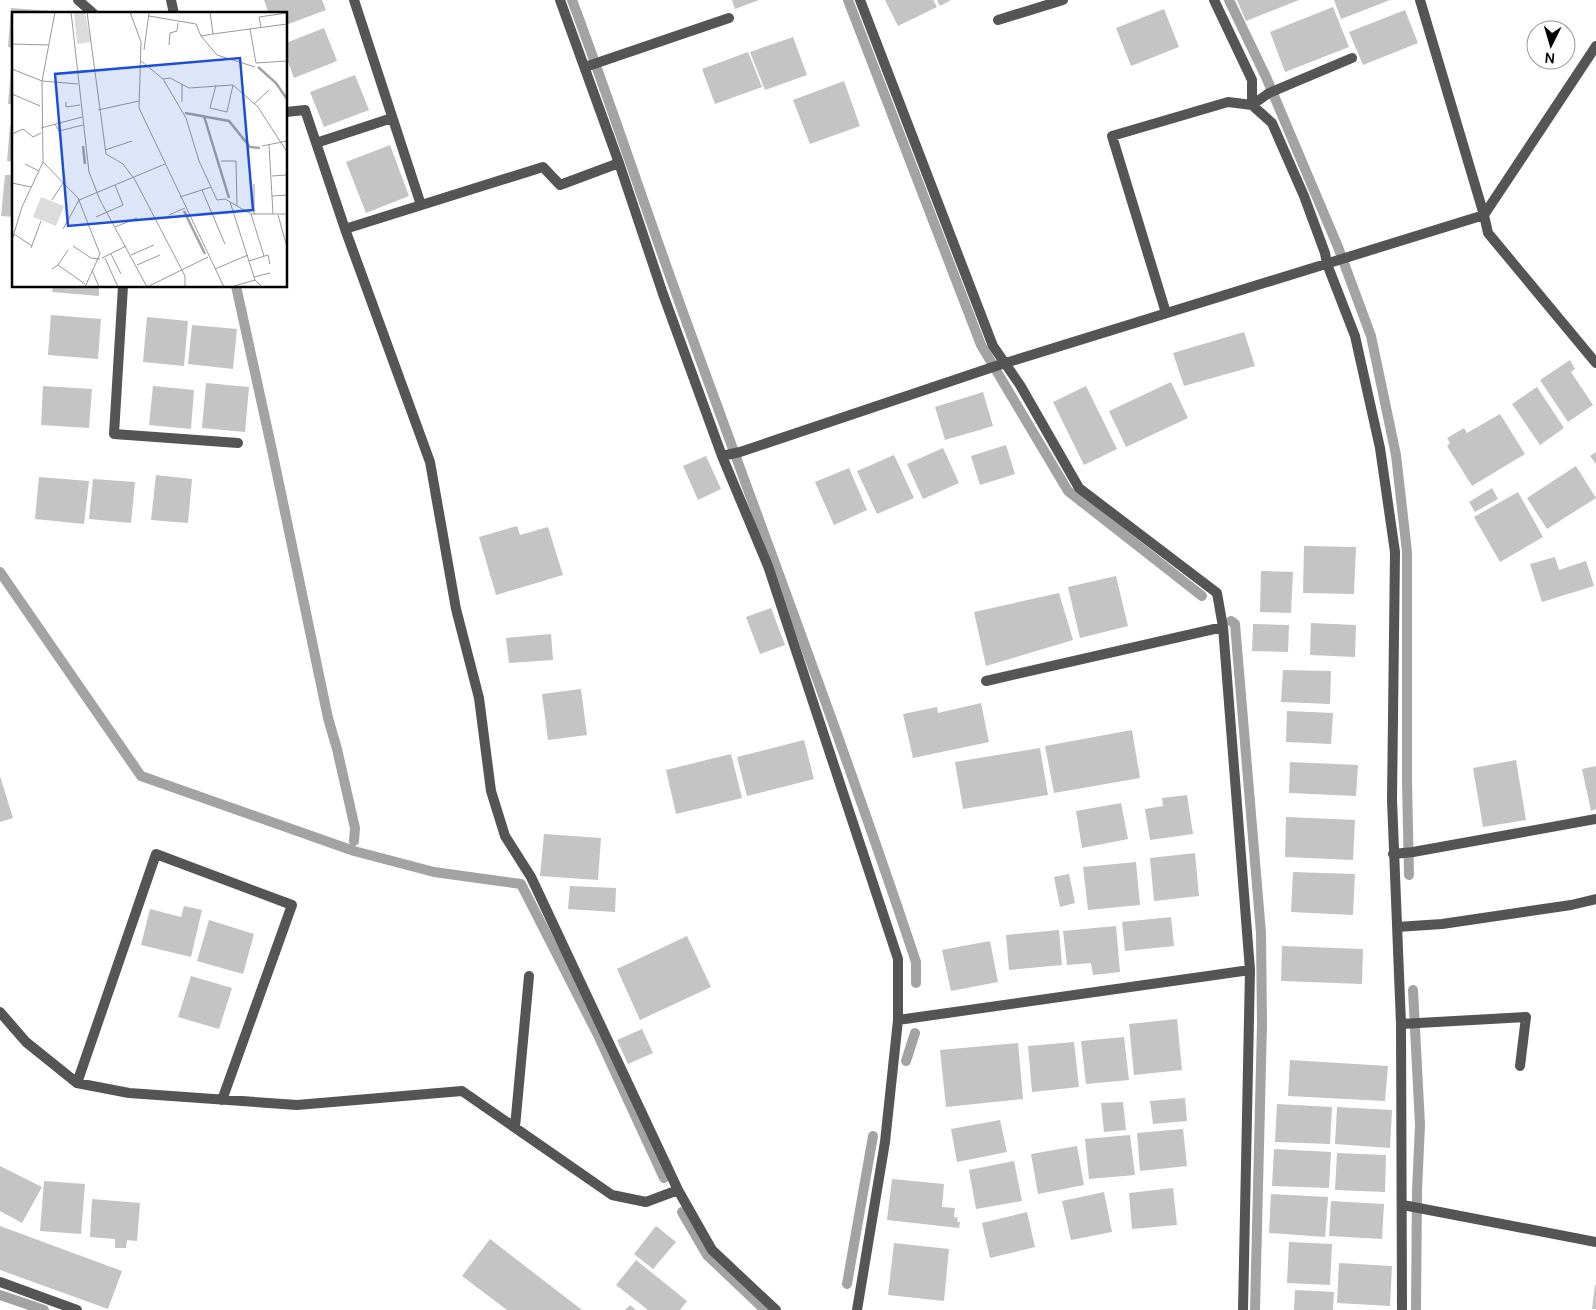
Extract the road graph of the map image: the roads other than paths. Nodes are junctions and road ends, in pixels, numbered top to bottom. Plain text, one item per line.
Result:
1 (78, 0) edge
2 (354, 0) edge
3 (560, 0) edge
4 (860, 0) edge
5 (1063, 0) edge
6 (1214, 0) edge
7 (1420, 0) edge
8 (92, 12) edge
9 (729, 18) dead end
10 (998, 20) dead end
11 (1596, 46) edge
12 (1352, 58) dead end
13 (588, 66) junction
14 (1252, 105) junction
15 (288, 112) edge
16 (392, 118) junction
17 (316, 143) junction
18 (619, 163) junction
19 (421, 205) junction
20 (1484, 215) junction
21 (345, 229) junction
22 (1336, 261) junction
23 (123, 288) edge
24 (1166, 313) junction
25 (1596, 363) edge
26 (998, 366) junction
27 (238, 444) dead end
28 (725, 456) junction
29 (1223, 628) junction
30 (986, 681) dead end
31 (1596, 819) edge
32 (1403, 853) junction
33 (1596, 899) edge
34 (1406, 926) junction
35 (1250, 970) junction
36 (529, 976) dead end
37 (0, 1012) edge
38 (898, 1020) junction
39 (1410, 1024) junction
40 (1520, 1066) dead end
41 (77, 1083) junction
42 (222, 1100) junction
43 (514, 1127) junction
44 (678, 1190) junction
45 (1411, 1206) junction
46 (1596, 1242) edge
47 (0, 1282) edge
48 (77, 1310) edge
49 (776, 1310) edge
50 (856, 1310) edge
51 (1243, 1310) edge
52 (1402, 1310) edge

1 - 8 street
2 - 16 street
3 - 13 street
4 - 26 street
5 - 10 street
6 - 14 street
7 - 20 street
9 - 13 street
11 - 20 street
12 - 14 street
13 - 18 street
14 - 22 street
14 - 24 street
15 - 17 street
16 - 17 street
16 - 19 street
17 - 21 street
18 - 19 street
18 - 28 street
19 - 21 street
20 - 22 street
20 - 25 street
21 - 44 street
22 - 24 street
22 - 32 street
23 - 27 street
24 - 26 street
26 - 28 street
26 - 29 street
28 - 38 street
29 - 30 street
29 - 35 street
31 - 32 street
32 - 34 street
33 - 34 street
34 - 39 street
35 - 38 street
35 - 51 street
36 - 43 street
37 - 41 street
38 - 50 street
39 - 40 street
39 - 45 street
41 - 42 street
41 - 42 street
42 - 43 street
43 - 44 street
44 - 49 street
45 - 46 street
45 - 52 street
47 - 48 street

